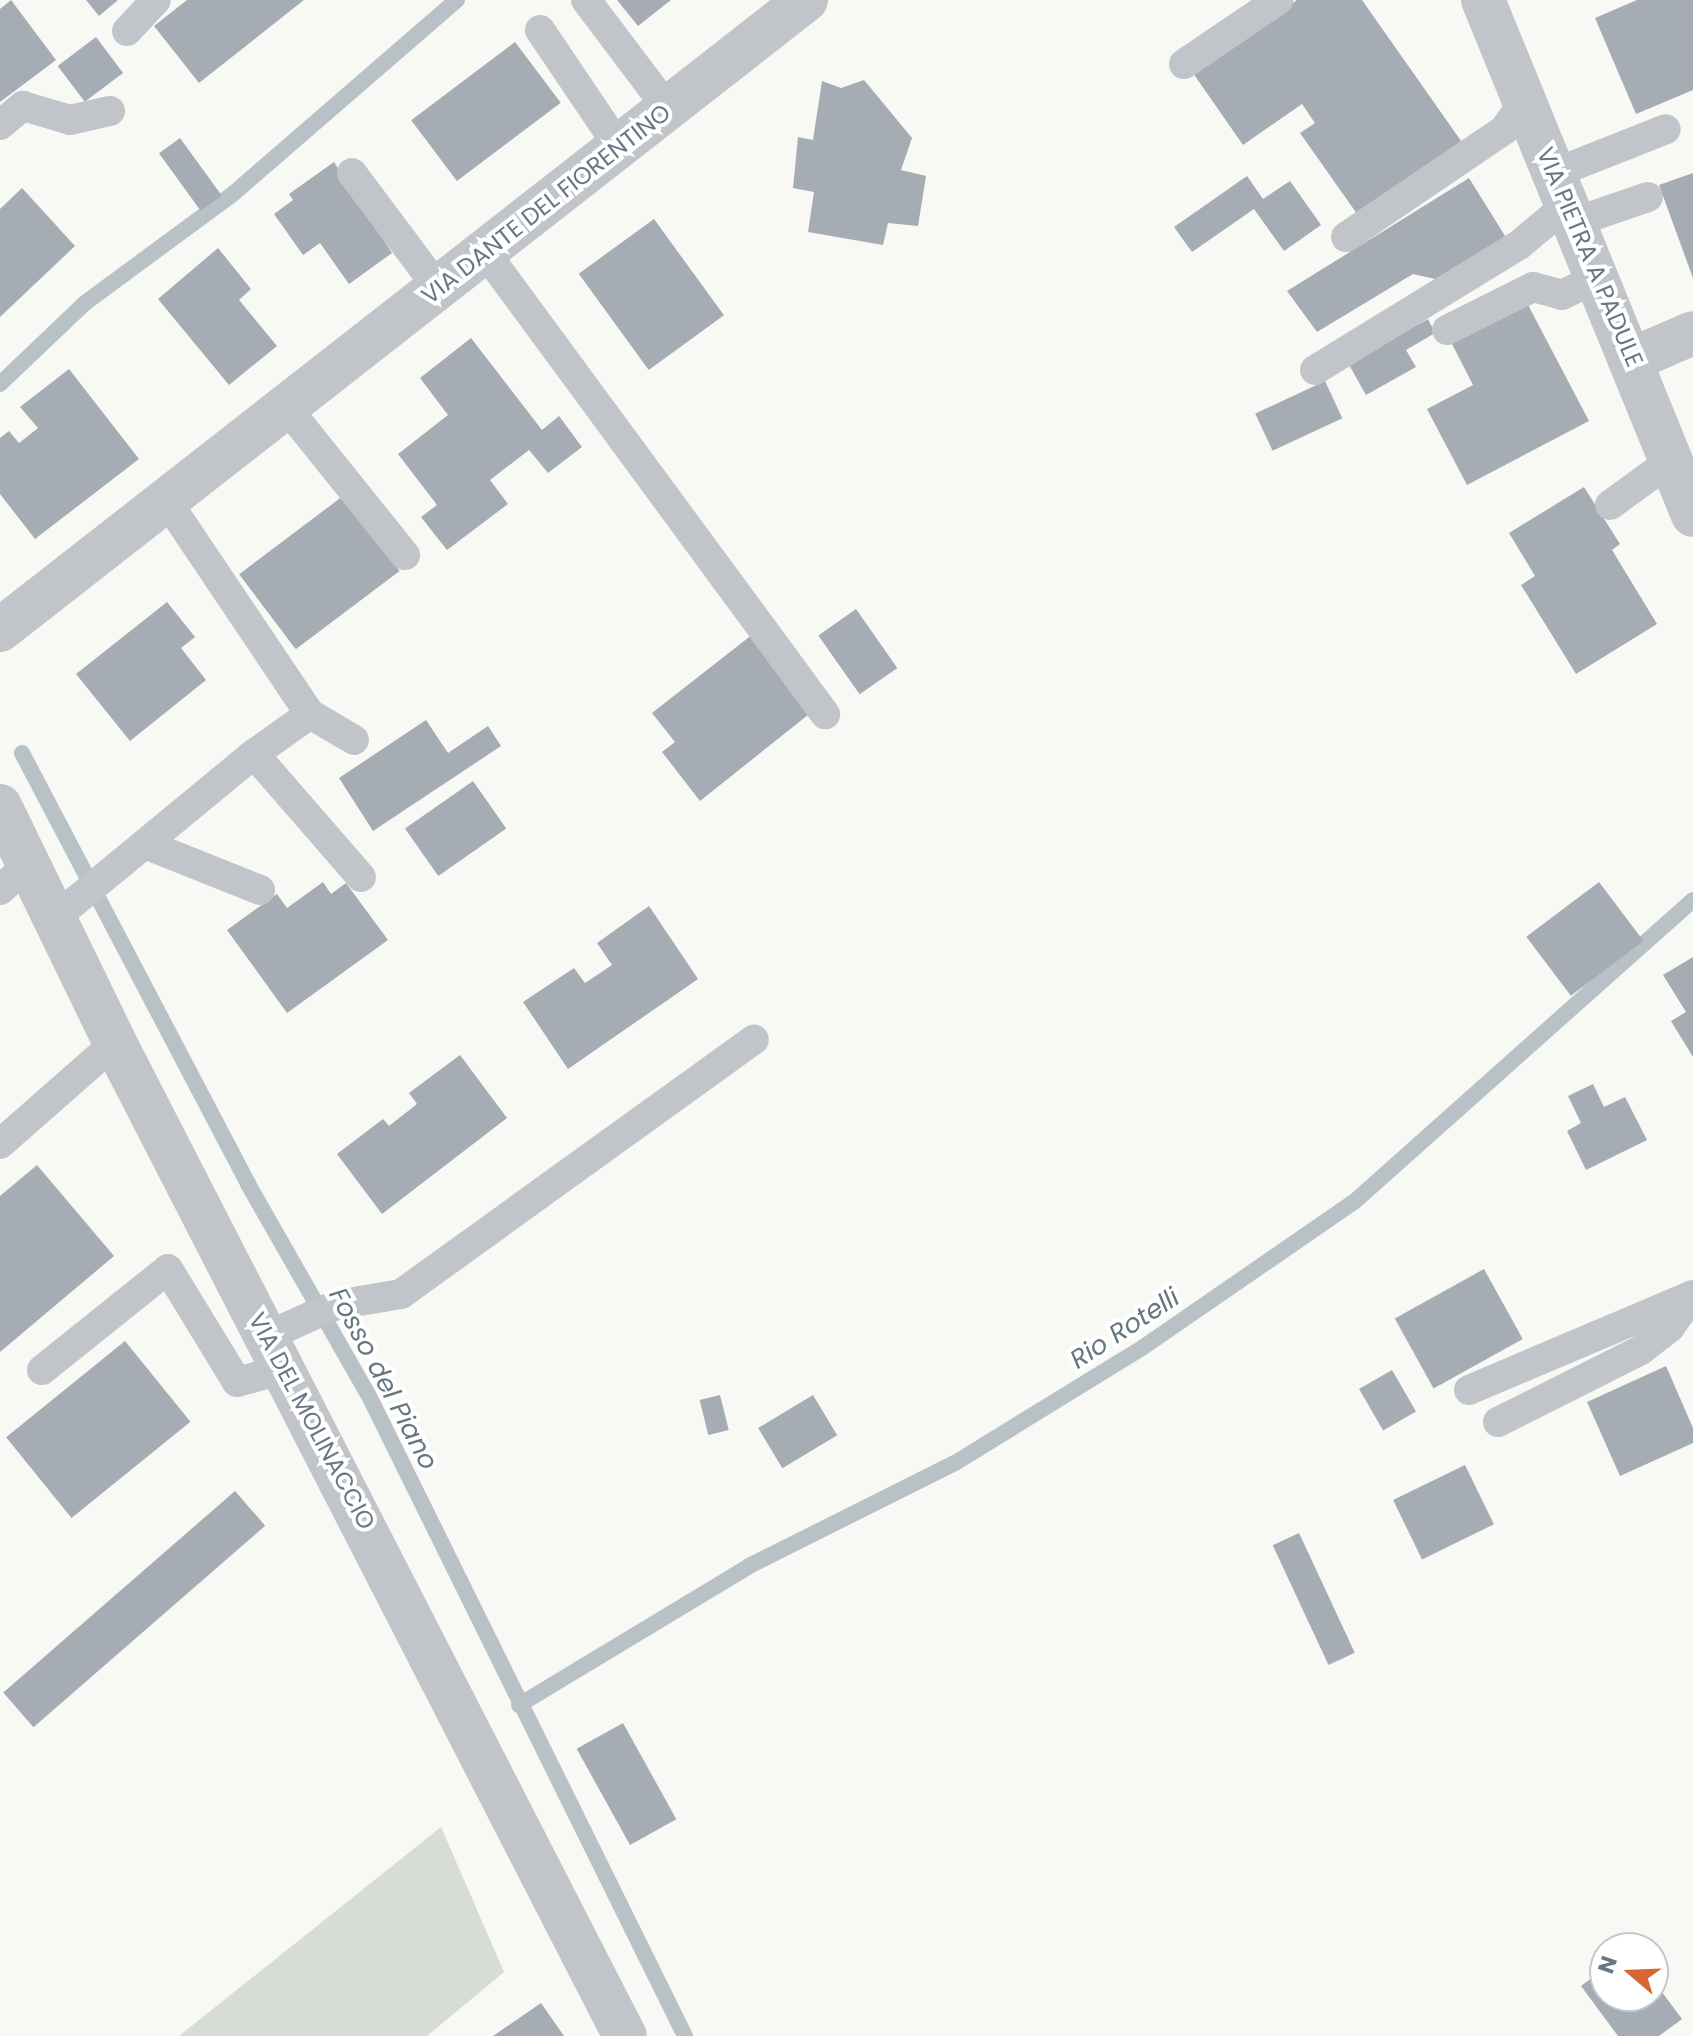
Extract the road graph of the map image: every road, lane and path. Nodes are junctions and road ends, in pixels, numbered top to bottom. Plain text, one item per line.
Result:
1 (156, 0) edge
2 (586, 0) edge
3 (806, 0) edge
4 (1278, 0) edge
5 (1483, 0) edge
6 (540, 30) dead end
7 (127, 31) dead end
8 (1184, 64) dead end
9 (1525, 100) junction
10 (668, 109) junction
11 (110, 111) dead end
12 (0, 125) edge
13 (1666, 129) dead end
14 (619, 147) junction
15 (352, 173) dead end
16 (1648, 197) dead end
17 (1566, 200) junction
18 (1346, 237) dead end
19 (485, 252) junction
20 (1599, 277) junction
21 (438, 288) junction
22 (1447, 330) dead end
23 (1689, 340) edge
24 (1633, 359) junction
25 (1315, 370) dead end
26 (286, 407) junction
27 (1672, 460) junction
28 (166, 500) junction
29 (1610, 505) dead end
30 (1693, 515) edge
31 (405, 555) dead end
32 (0, 630) edge
33 (310, 714) junction
34 (825, 714) dead end
35 (354, 740) dead end
36 (254, 754) junction
37 (0, 806) edge
38 (145, 844) junction
39 (14, 877) edge
40 (361, 877) dead end
41 (260, 890) dead end
42 (63, 910) junction
43 (754, 1039) dead end
44 (115, 1043) junction
45 (0, 1144) edge
46 (1693, 1295) edge
47 (279, 1344) junction
48 (42, 1370) dead end
49 (1469, 1390) dead end
50 (1498, 1422) dead end
51 (625, 2036) edge

1 - 7 lane
2 - 10 lane
3 - 10 street, VIA DANTE DEL FIORENTINO
4 - 8 lane
5 - 9 street, VIA PIETRA A PADULE
6 - 14 lane
9 - 17 street, VIA PIETRA A PADULE
9 - 18 lane
10 - 14 street, VIA DANTE DEL FIORENTINO
11 - 12 lane
13 - 17 lane
14 - 19 street, VIA DANTE DEL FIORENTINO
15 - 21 lane
16 - 17 lane
17 - 20 street, VIA PIETRA A PADULE
17 - 25 lane
19 - 21 street, VIA DANTE DEL FIORENTINO
19 - 34 lane
20 - 22 lane
20 - 24 street, VIA PIETRA A PADULE
21 - 26 street, VIA DANTE DEL FIORENTINO
23 - 24 street
24 - 27 street, VIA PIETRA A PADULE
26 - 28 street, VIA DANTE DEL FIORENTINO
26 - 31 lane
27 - 29 lane
27 - 30 street, VIA PIETRA A PADULE
28 - 32 street, VIA DANTE DEL FIORENTINO
28 - 33 lane
33 - 35 lane
33 - 36 lane
36 - 38 lane
36 - 40 lane
37 - 39 street, VIA DEL MOLINACCIO
38 - 41 lane
38 - 42 lane
39 - 42 street, VIA DEL MOLINACCIO
42 - 44 street, VIA DEL MOLINACCIO
43 - 47 lane
44 - 45 lane
44 - 47 street, VIA DEL MOLINACCIO
46 - 49 lane
46 - 50 lane
47 - 48 lane
47 - 51 street, VIA DEL MOLINACCIO

